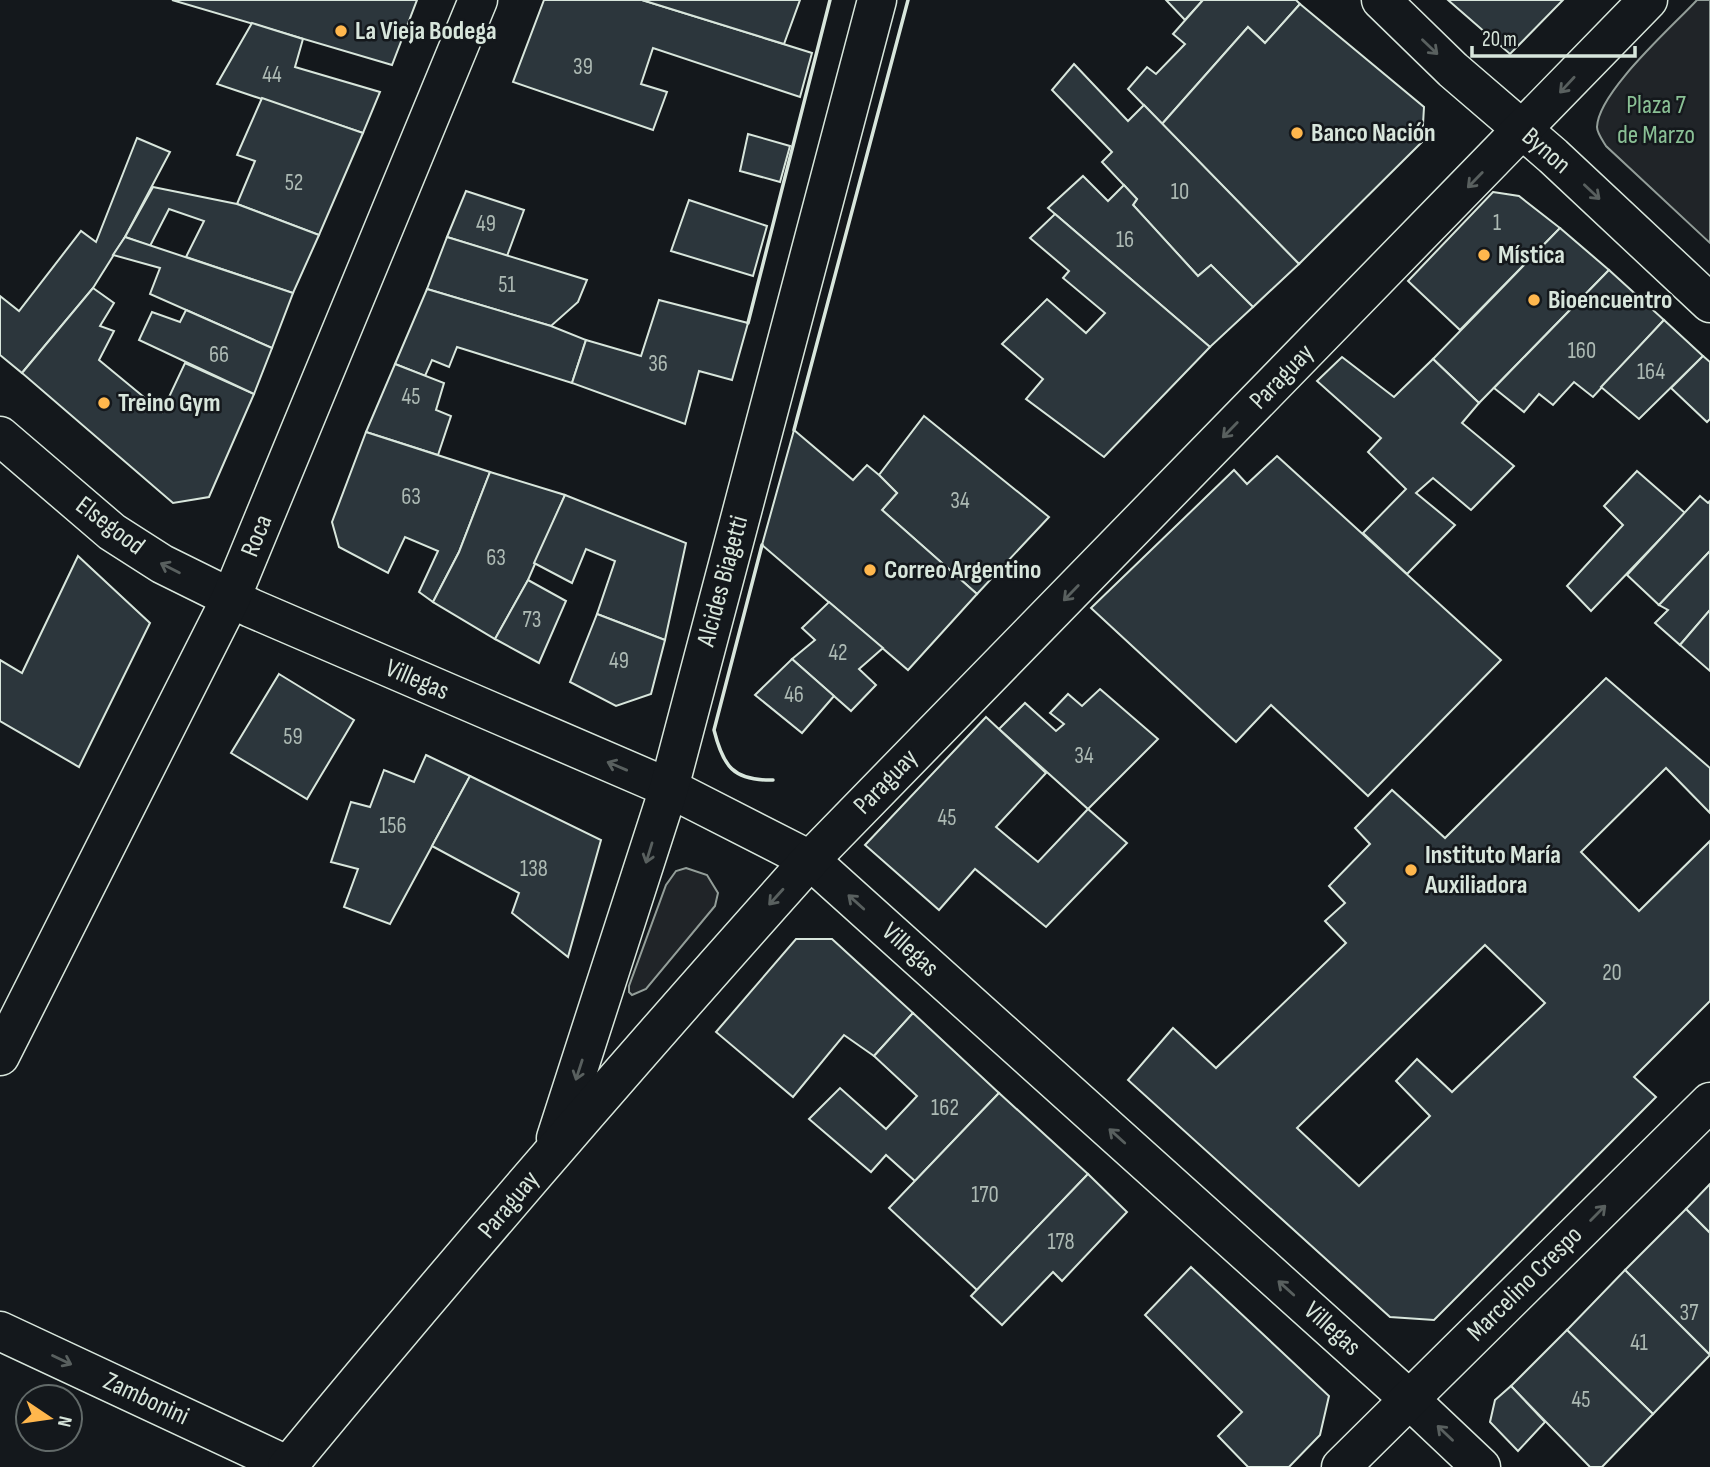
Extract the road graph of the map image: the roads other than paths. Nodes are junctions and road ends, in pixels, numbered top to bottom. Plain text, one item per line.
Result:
1 (478, 0) edge
2 (877, 0) edge
3 (1381, 0) edge
4 (1648, 0) edge
5 (1522, 131) junction
6 (1710, 303) edge
7 (0, 436) edge
8 (231, 598) junction
9 (669, 788) junction
10 (810, 860) junction
11 (0, 1056) edge
12 (1710, 1102) edge
13 (550, 1157) junction
14 (0, 1331) edge
15 (1409, 1399) junction
16 (289, 1466) edge
17 (1341, 1467) edge
18 (1481, 1467) edge

1 - 8 street, Roca
2 - 9 street, Alcides Biagetti
3 -> 5 street, Bynon
4 -> 5 street, Paraguay
5 -> 6 street, Bynon
5 -> 10 street, Paraguay
8 -> 7 street, Elsegood
9 -> 8 street, Villegas
8 - 11 street, Roca
9 - 10 street, Villegas
9 -> 13 street, Alcides Biagetti
10 -> 13 street, Paraguay
15 -> 10 street, Villegas
15 -> 12 street, Marcelino Crespo
13 - 16 street, Paraguay
14 -> 16 street, Zambonini
15 - 17 street, Marcelino Crespo
18 -> 15 street, Villegas

